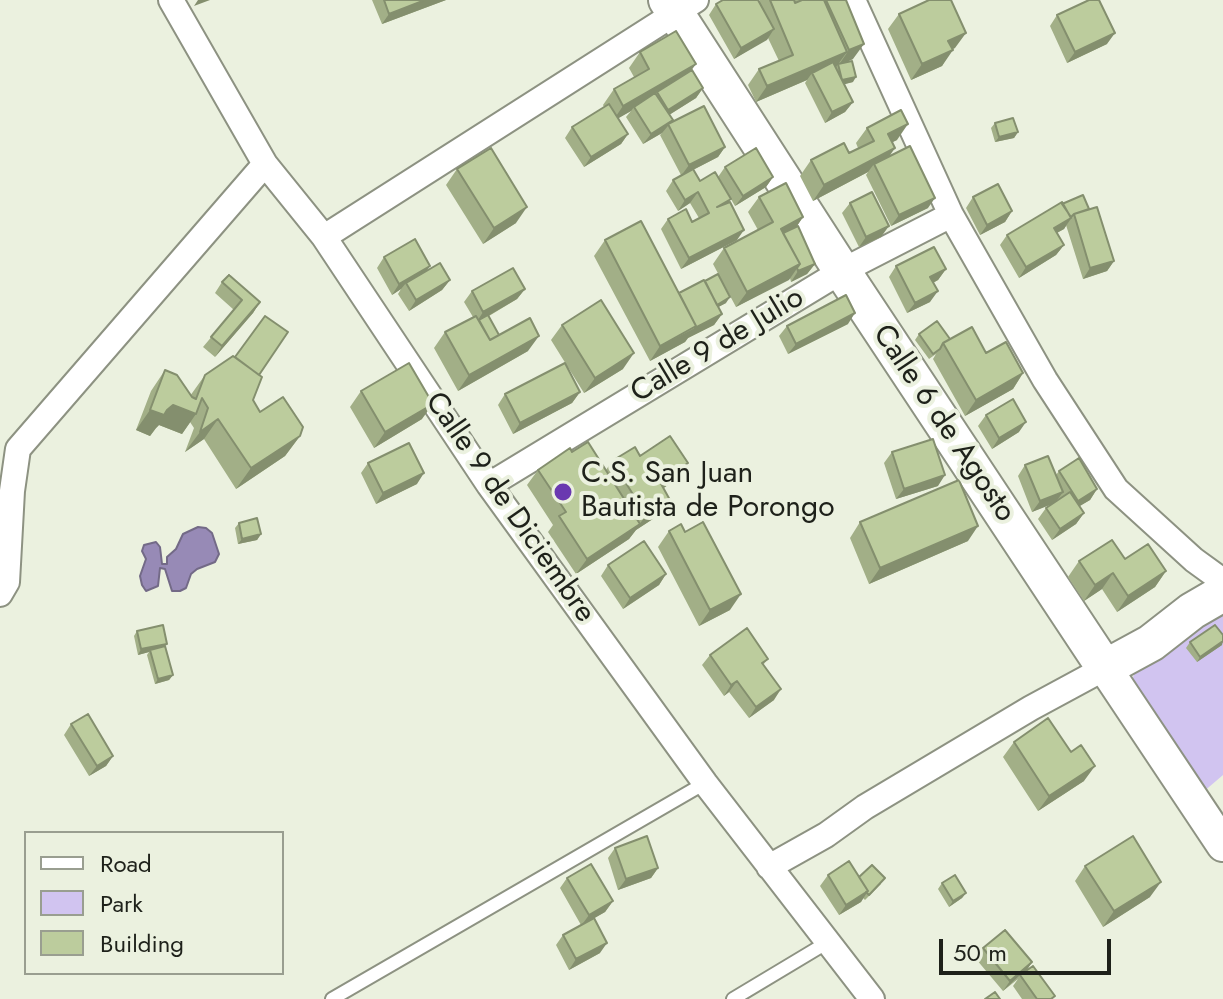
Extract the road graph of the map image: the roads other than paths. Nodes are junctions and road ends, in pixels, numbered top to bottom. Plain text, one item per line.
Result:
1 (171, 0) edge
2 (853, 0) edge
3 (679, 4) edge
4 (265, 164) junction
5 (951, 215) junction
6 (324, 237) junction
7 (842, 271) junction
8 (9, 448) edge
9 (489, 485) junction
10 (1223, 581) edge
11 (1223, 593) edge
12 (0, 594) edge
13 (1105, 668) junction
14 (705, 783) junction
15 (1223, 845) edge
16 (769, 867) junction
17 (828, 942) junction
18 (332, 999) edge
19 (733, 999) edge
20 (872, 999) edge

1 - 4 street, Calle 9 de Diciembre
2 - 5 street
3 - 6 street
3 - 7 main road, Calle 6 de Agosto
4 - 6 street, Calle 9 de Diciembre
4 - 8 street
5 - 7 street, Calle 9 de Julio
5 - 10 street
6 - 9 street, Calle 9 de Diciembre
7 - 9 street, Calle 9 de Julio
7 - 13 main road, Calle 6 de Agosto
8 - 12 street
9 - 14 street, Calle 9 de Diciembre
11 - 13 main road
13 - 15 street, Calle 6 de Agosto
13 - 16 street
14 - 16 street, Calle 9 de Diciembre
14 - 18 lane
16 - 17 street, Calle 9 de Diciembre
17 - 19 lane
17 - 20 street, Calle 9 de Diciembre

